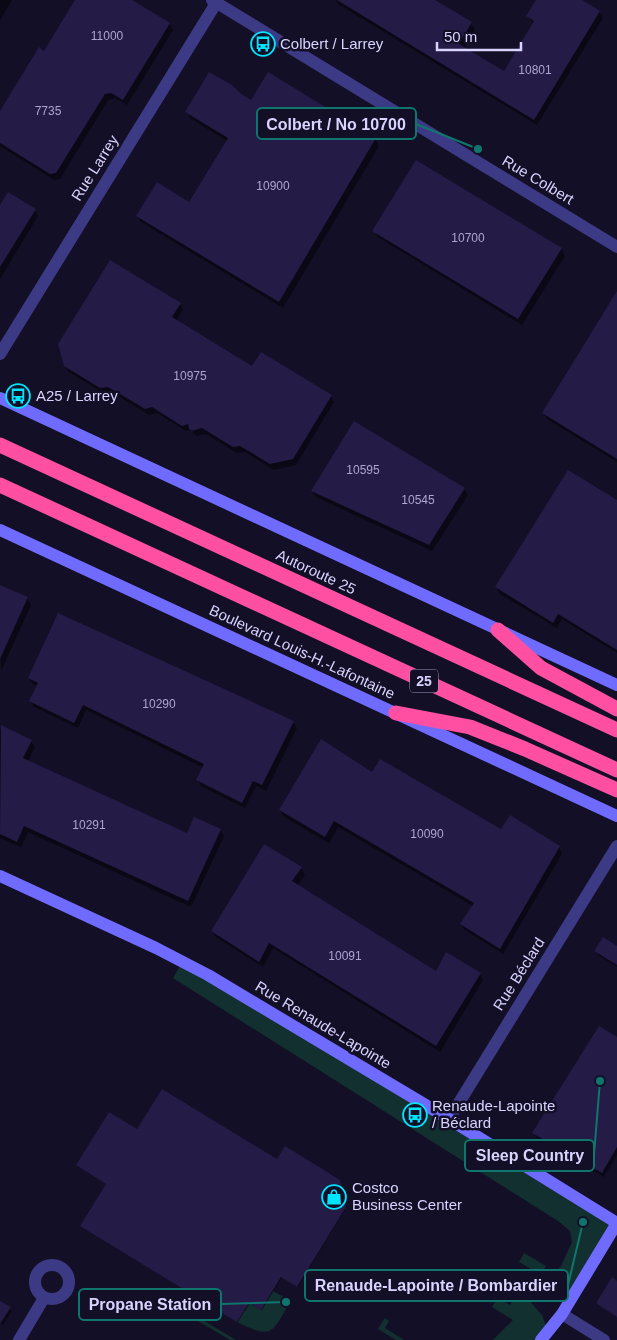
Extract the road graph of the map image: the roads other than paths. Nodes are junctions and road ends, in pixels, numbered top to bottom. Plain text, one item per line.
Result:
1 (216, 1) edge
2 (617, 247) edge
3 (0, 354) edge
4 (0, 398) edge
5 (0, 445) edge
6 (0, 485) edge
7 (0, 530) edge
8 (498, 630) junction
9 (617, 685) edge
10 (617, 709) edge
11 (396, 714) junction
12 (617, 730) edge
13 (617, 770) edge
14 (617, 790) edge
15 (617, 816) edge
16 (617, 846) edge
17 (0, 876) edge
18 (449, 1120) junction
19 (617, 1223) edge
20 (44, 1298) dead end
21 (562, 1314) junction
22 (19, 1340) edge
23 (541, 1340) edge
24 (604, 1340) edge

1 - 2 street, Rue Colbert
1 - 3 street, Rue Larrey
4 - 8 main road
5 - 12 highway, Autoroute 25 / 25
6 - 13 highway, 25
7 - 11 main road, Boulevard Louis-H.-Lafontaine
8 - 9 main road
8 - 10 highway
11 - 14 highway
11 - 15 main road, Boulevard Louis-H.-Lafontaine
16 - 18 street, Rue Béclard
17 - 18 main road, Rue Renaude-Lapointe
18 - 19 main road, Rue Renaude-Lapointe
19 - 21 main road
20 - 22 street
21 - 23 main road
21 - 24 street

